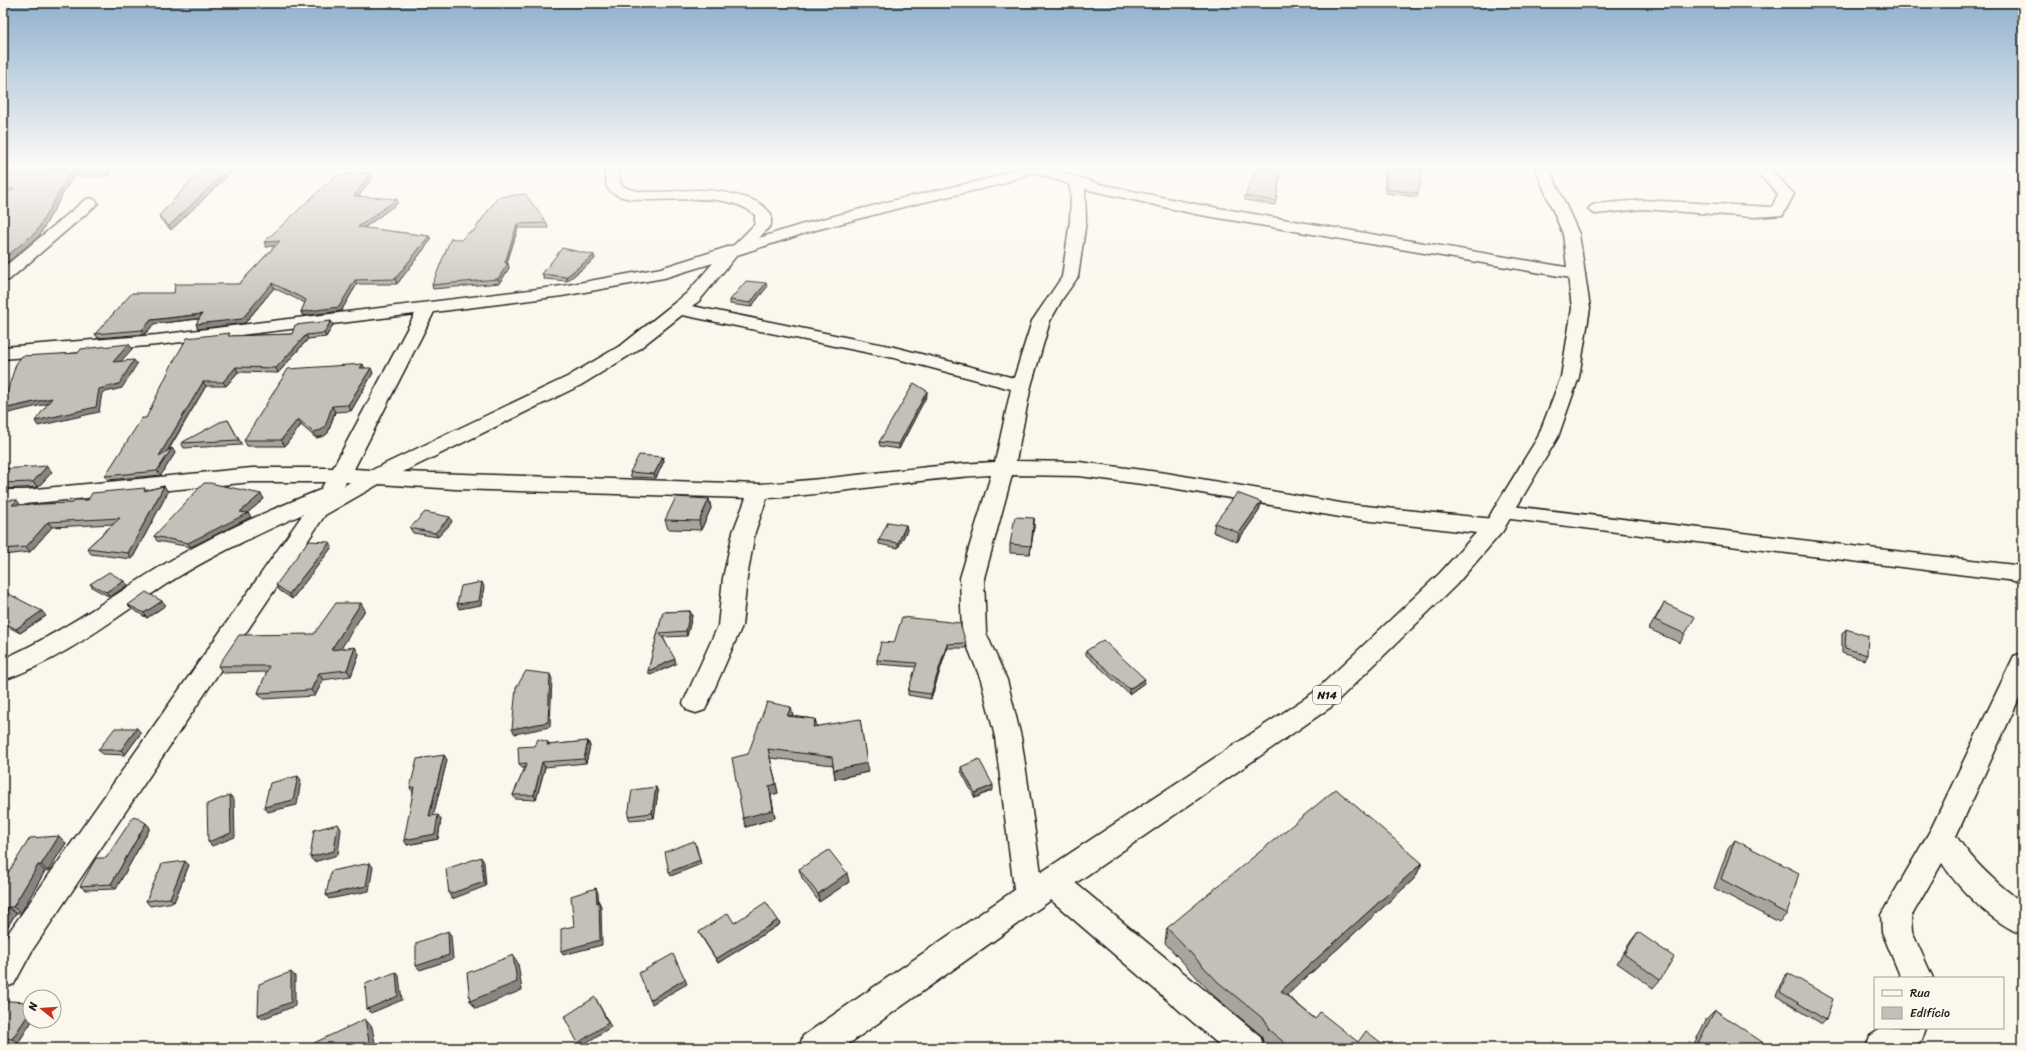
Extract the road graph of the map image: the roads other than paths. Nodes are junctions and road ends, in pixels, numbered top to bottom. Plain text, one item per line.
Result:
1 (73, 217) edge
2 (763, 217) edge
3 (849, 217) edge
4 (1078, 217) edge
5 (1242, 217) edge
6 (1564, 217) edge
7 (737, 248) junction
8 (1577, 274) junction
9 (3, 276) edge
10 (428, 306) junction
11 (679, 309) junction
12 (3, 354) edge
13 (1021, 386) junction
14 (1004, 468) junction
15 (377, 476) junction
16 (759, 491) junction
17 (328, 493) junction
18 (3, 497) edge
19 (1498, 519) junction
20 (2023, 574) edge
21 (2023, 663) edge
22 (3, 670) edge
23 (696, 703) dead end
24 (1941, 838) junction
25 (1041, 890) junction
26 (2023, 921) edge
27 (3, 972) edge
28 (1917, 977) edge
29 (1909, 1029) edge
30 (815, 1048) edge
31 (1248, 1048) edge
32 (1882, 1048) edge

1 - 9 street
2 - 7 street
3 - 7 street
4 - 13 street
5 - 8 street
6 - 8 street, N14
7 - 10 street
7 - 11 street
8 - 19 street, N14
10 - 12 street
10 - 17 street
11 - 13 street
11 - 15 street
13 - 14 street
14 - 16 street
14 - 19 street
14 - 25 street
15 - 16 street
15 - 17 street
15 - 17 street
16 - 23 street
17 - 18 street
17 - 22 street
17 - 27 street
19 - 20 street
19 - 25 street, N14
21 - 24 street
24 - 26 street
24 - 28 street
25 - 30 street, N14
25 - 31 street
29 - 32 street

